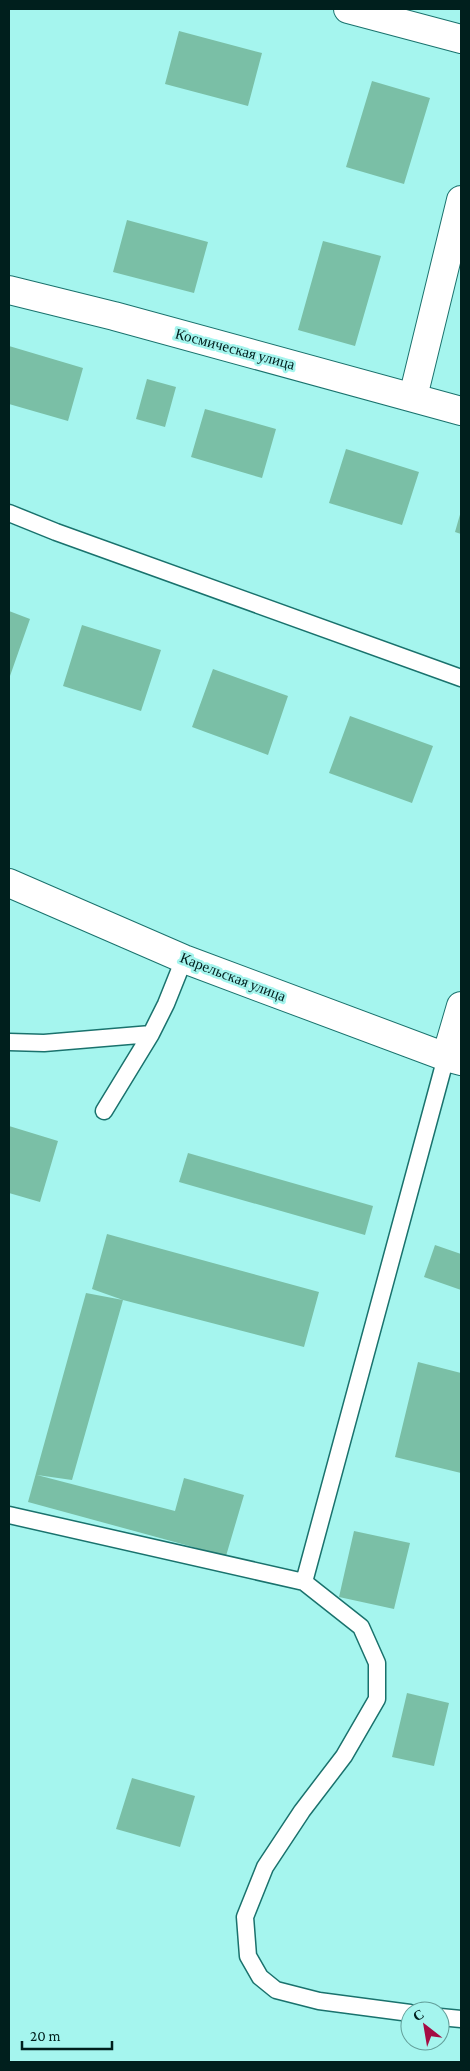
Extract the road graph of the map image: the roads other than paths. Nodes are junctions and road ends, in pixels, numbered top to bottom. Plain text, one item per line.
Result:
1 (348, 9) edge
2 (461, 39) edge
3 (461, 200) edge
4 (9, 290) edge
5 (413, 397) junction
6 (461, 411) edge
7 (9, 513) edge
8 (461, 678) edge
9 (9, 883) edge
10 (184, 959) junction
11 (461, 1006) edge
12 (151, 1034) junction
13 (9, 1042) edge
14 (454, 1059) edge
15 (104, 1111) dead end
16 (9, 1515) edge
17 (304, 1582) junction
18 (400, 2012) edge

1 - 2 street
3 - 5 street
4 - 5 street, Космическая улица
5 - 6 street, Космическая улица
7 - 8 lane
9 - 10 street, Карельская улица
10 - 12 lane
10 - 14 street, Карельская улица
11 - 14 street
12 - 13 lane
12 - 15 lane
14 - 17 lane
16 - 17 lane
17 - 18 lane

